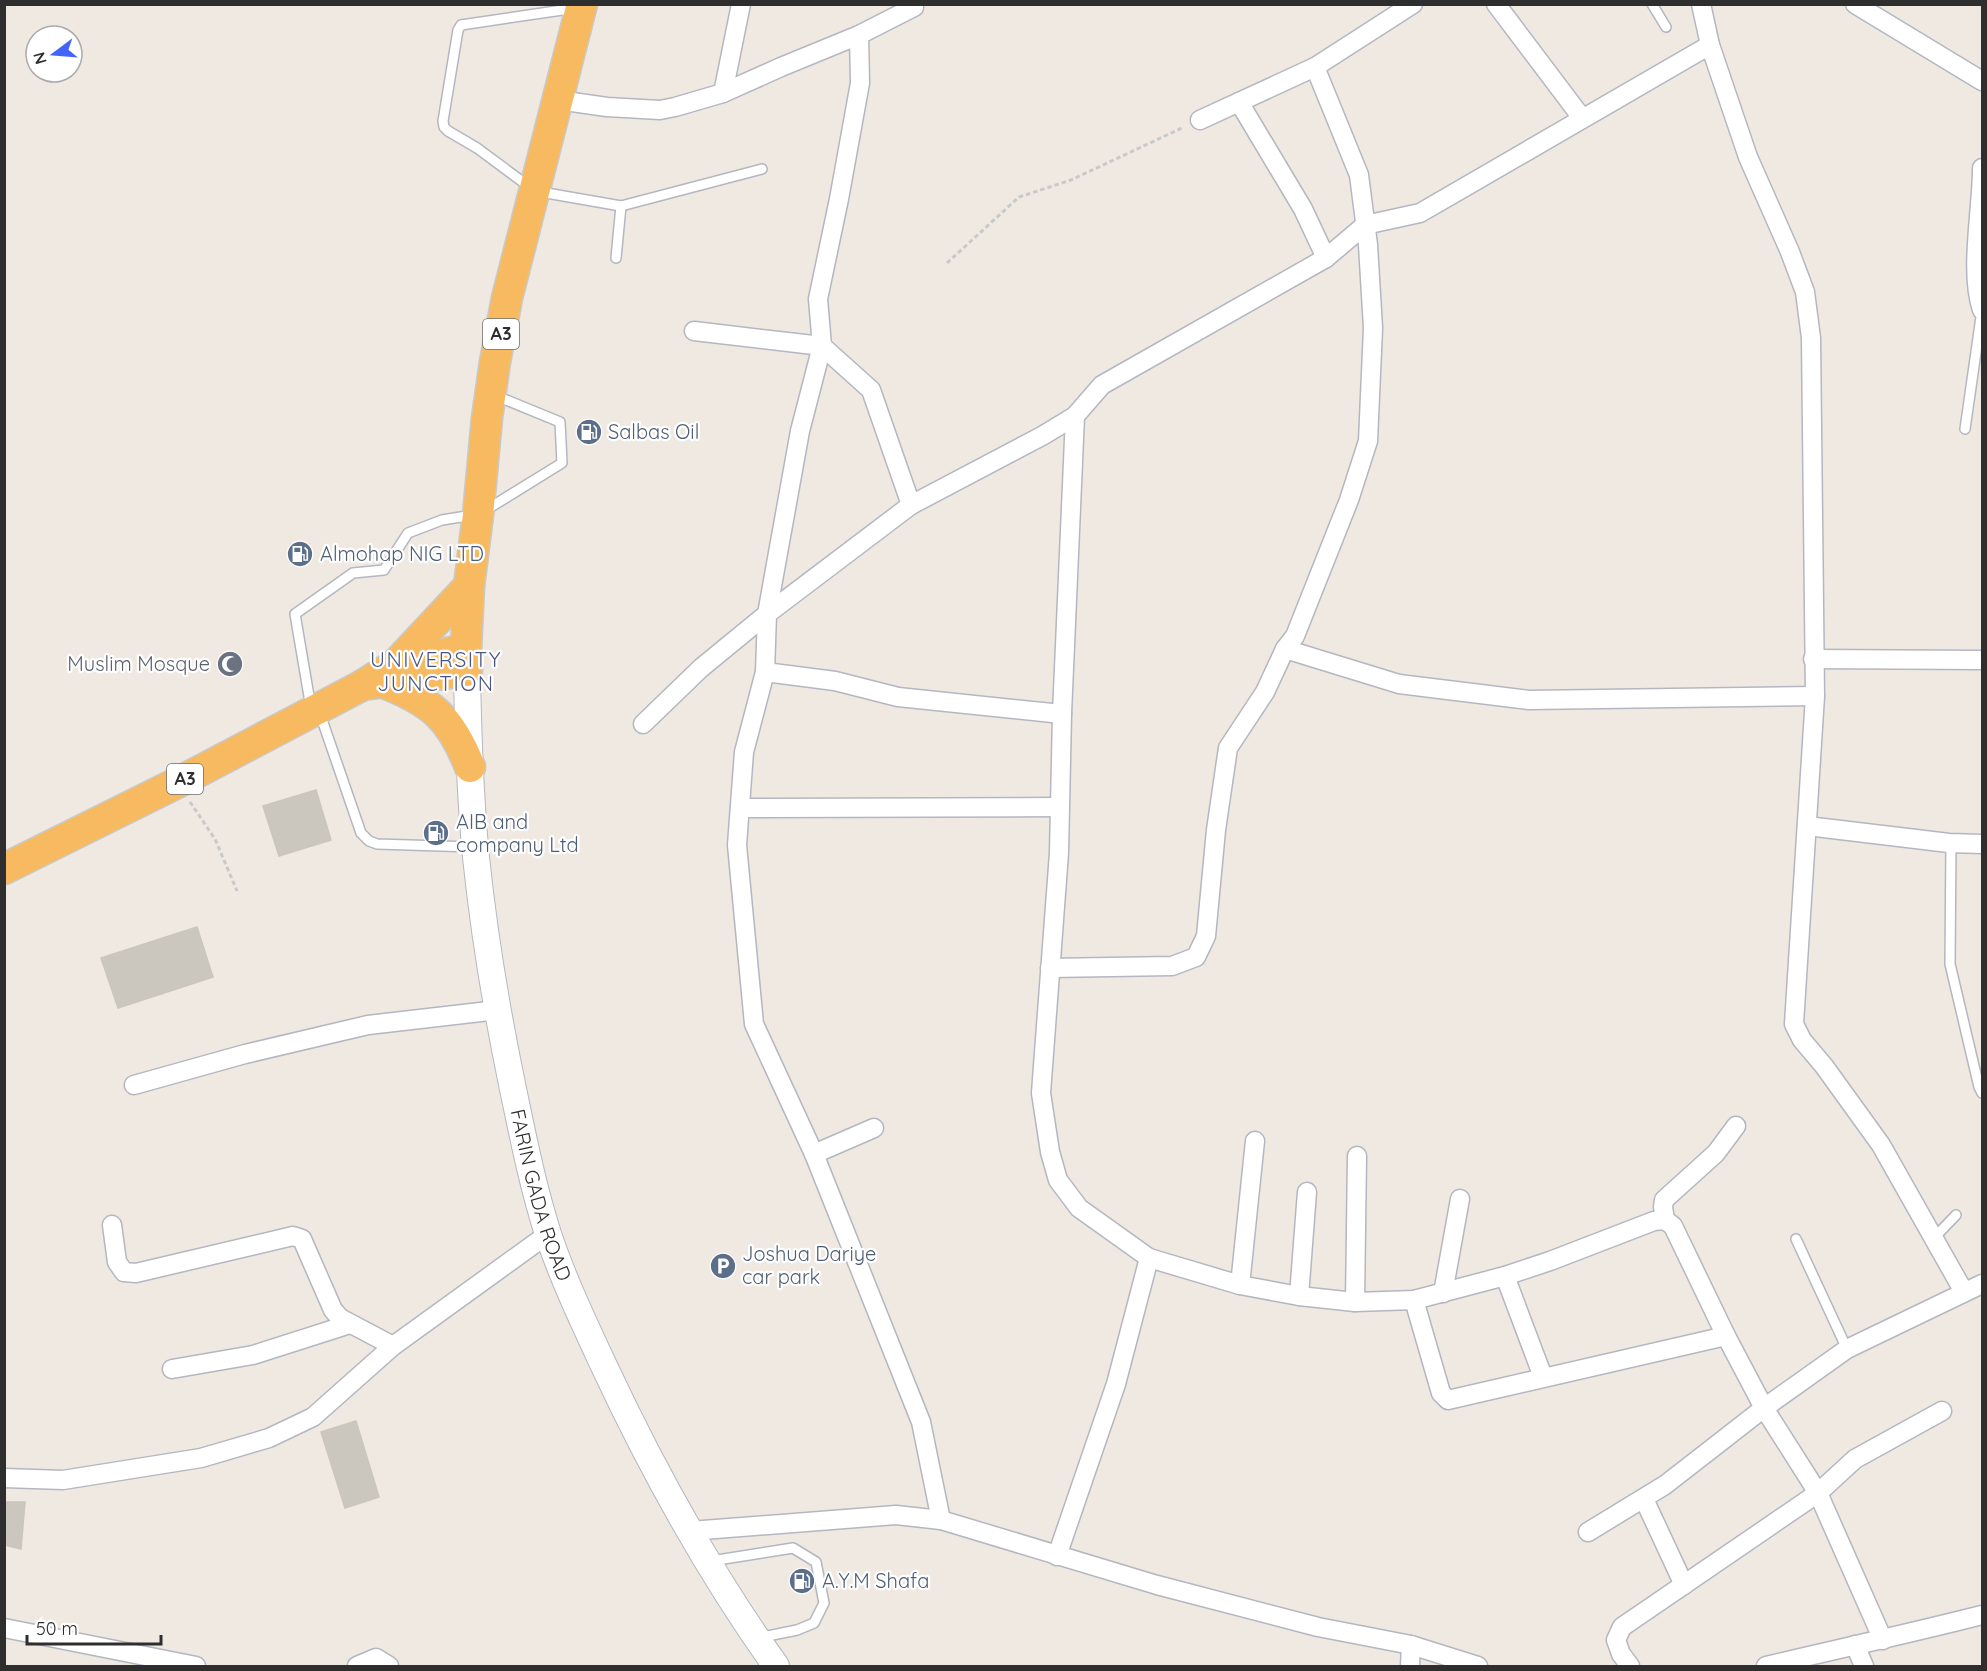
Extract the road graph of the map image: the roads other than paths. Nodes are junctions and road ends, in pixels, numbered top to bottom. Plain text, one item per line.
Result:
1 (741, 4) edge
2 (914, 4) edge
3 (1413, 4) edge
4 (1496, 4) edge
5 (1652, 4) edge
6 (1701, 4) edge
7 (1855, 4) edge
8 (582, 6) edge
9 (1666, 27) dead end
10 (859, 35) junction
11 (1710, 45) junction
12 (1315, 67) junction
13 (1983, 81) edge
14 (723, 93) junction
15 (558, 100) junction
16 (1239, 102) junction
17 (1582, 118) junction
18 (1200, 120) road end
19 (1983, 168) edge
20 (762, 170) dead end
21 (535, 191) junction
22 (621, 206) junction
23 (1365, 225) junction
24 (616, 258) dead end
25 (1326, 258) junction
26 (1982, 310) edge
27 (694, 331) dead end
28 (822, 346) junction
29 (491, 394) junction
30 (1075, 416) junction
31 (1965, 429) dead end
32 (911, 505) junction
33 (478, 515) junction
34 (469, 586) junction
35 (767, 614) junction
36 (1285, 649) junction
37 (1813, 659) junction
38 (466, 660) junction
39 (1983, 660) edge
40 (765, 672) junction
41 (381, 678) junction
42 (1815, 696) junction
43 (316, 712) junction
44 (1062, 714) junction
45 (643, 724) dead end
46 (470, 767) junction
47 (1059, 807) junction
48 (740, 808) junction
49 (1807, 826) junction
50 (1951, 842) junction
51 (1983, 844) edge
52 (475, 847) junction
53 (4, 869) edge
54 (1050, 968) junction
55 (498, 1010) junction
56 (134, 1085) dead end
57 (1983, 1093) edge
58 (1736, 1126) dead end
59 (874, 1128) dead end
60 (1255, 1141) dead end
61 (814, 1154) junction
62 (1357, 1156) dead end
63 (1307, 1192) dead end
64 (1460, 1199) dead end
65 (1956, 1215) dead end
66 (1665, 1220) junction
67 (112, 1225) dead end
68 (549, 1234) junction
69 (1796, 1239) dead end
70 (1933, 1239) junction
71 (1149, 1258) junction
72 (1505, 1275) junction
73 (1983, 1284) edge
74 (1240, 1285) junction
75 (1964, 1292) junction
76 (1443, 1293) junction
77 (1299, 1296) junction
78 (1414, 1300) junction
79 (1354, 1302) junction
80 (350, 1323) junction
81 (1726, 1336) junction
82 (393, 1346) junction
83 (1847, 1349) junction
84 (172, 1369) dead end
85 (1543, 1377) junction
86 (1764, 1408) junction
87 (1942, 1411) dead end
88 (4, 1478) edge
89 (1818, 1493) junction
90 (1644, 1498) junction
91 (941, 1520) junction
92 (690, 1531) junction
93 (1588, 1532) dead end
94 (1057, 1556) junction
95 (707, 1562) junction
96 (1684, 1585) junction
97 (1983, 1615) edge
98 (4, 1628) edge
99 (756, 1638) junction
100 (1883, 1640) junction
101 (1855, 1645) junction
102 (1411, 1646) junction
103 (196, 1666) edge
104 (357, 1666) edge
105 (389, 1666) edge
106 (776, 1666) edge
107 (1410, 1666) edge
108 (1478, 1666) edge
109 (1630, 1666) edge
110 (1766, 1666) edge
111 (1864, 1666) edge

1 - 14 street
2 - 10 street
3 - 12 street
4 - 17 street
5 - 9 lane
6 - 11 street
7 - 13 street
8 - 15 highway, A3
8 - 21 lane
10 - 14 street
10 - 28 street
11 - 17 street
11 - 37 street
12 - 16 street
12 - 23 street
14 - 15 street
15 - 21 highway, A3
16 - 18 street
16 - 25 street
17 - 23 street
19 - 26 street
20 - 22 lane
21 - 22 lane
21 - 29 highway, A3
22 - 24 lane
23 - 25 street
23 - 36 street
25 - 30 street
26 - 31 lane
27 - 28 street
28 - 32 street
28 - 35 street
29 - 33 highway, A3
29 - 33 lane
30 - 32 street
30 - 44 street
32 - 35 street
33 - 34 highway, A3
33 - 43 lane
34 - 38 highway, A3
34 - 41 highway, A3
35 - 40 street
35 - 45 street
36 - 42 street
36 - 54 street
37 - 39 street
37 - 42 street
38 - 41 highway, A3
38 - 46 main road, FARIN GADA ROAD
40 - 44 street
40 - 48 street
41 - 43 highway, A3
41 - 46 highway
42 - 49 street
43 - 52 lane
43 - 53 highway, A3
44 - 47 street
46 - 52 main road, FARIN GADA ROAD
47 - 48 street
47 - 54 street
48 - 61 street
49 - 50 street
49 - 70 street
50 - 51 street
50 - 57 lane
52 - 55 main road, FARIN GADA ROAD
54 - 71 street
55 - 56 street
55 - 68 main road, FARIN GADA ROAD
58 - 66 street
59 - 61 street
60 - 74 street
61 - 91 street
62 - 79 street
63 - 77 street
64 - 76 street
65 - 70 lane
66 - 72 street
66 - 81 street
67 - 80 street
68 - 82 street
68 - 92 main road, FARIN GADA ROAD
69 - 83 lane
70 - 75 street
71 - 74 street
71 - 94 street
72 - 76 street
72 - 85 street
73 - 75 street
74 - 77 street
75 - 83 street
76 - 78 street
77 - 79 street
78 - 79 street
78 - 85 street
80 - 82 street
80 - 84 street
81 - 85 street
81 - 86 street
82 - 88 street
83 - 86 street
86 - 89 street
86 - 90 street
87 - 89 street
89 - 96 street
89 - 100 street
90 - 93 street
90 - 96 street
91 - 92 street
91 - 94 street
92 - 95 main road, FARIN GADA ROAD
94 - 102 street
95 - 99 main road, FARIN GADA ROAD
95 - 99 lane
96 - 109 street
97 - 100 street
98 - 103 street
99 - 106 main road, FARIN GADA ROAD
100 - 101 street
101 - 110 street
101 - 111 street
102 - 107 street
102 - 108 street
104 - 105 street

